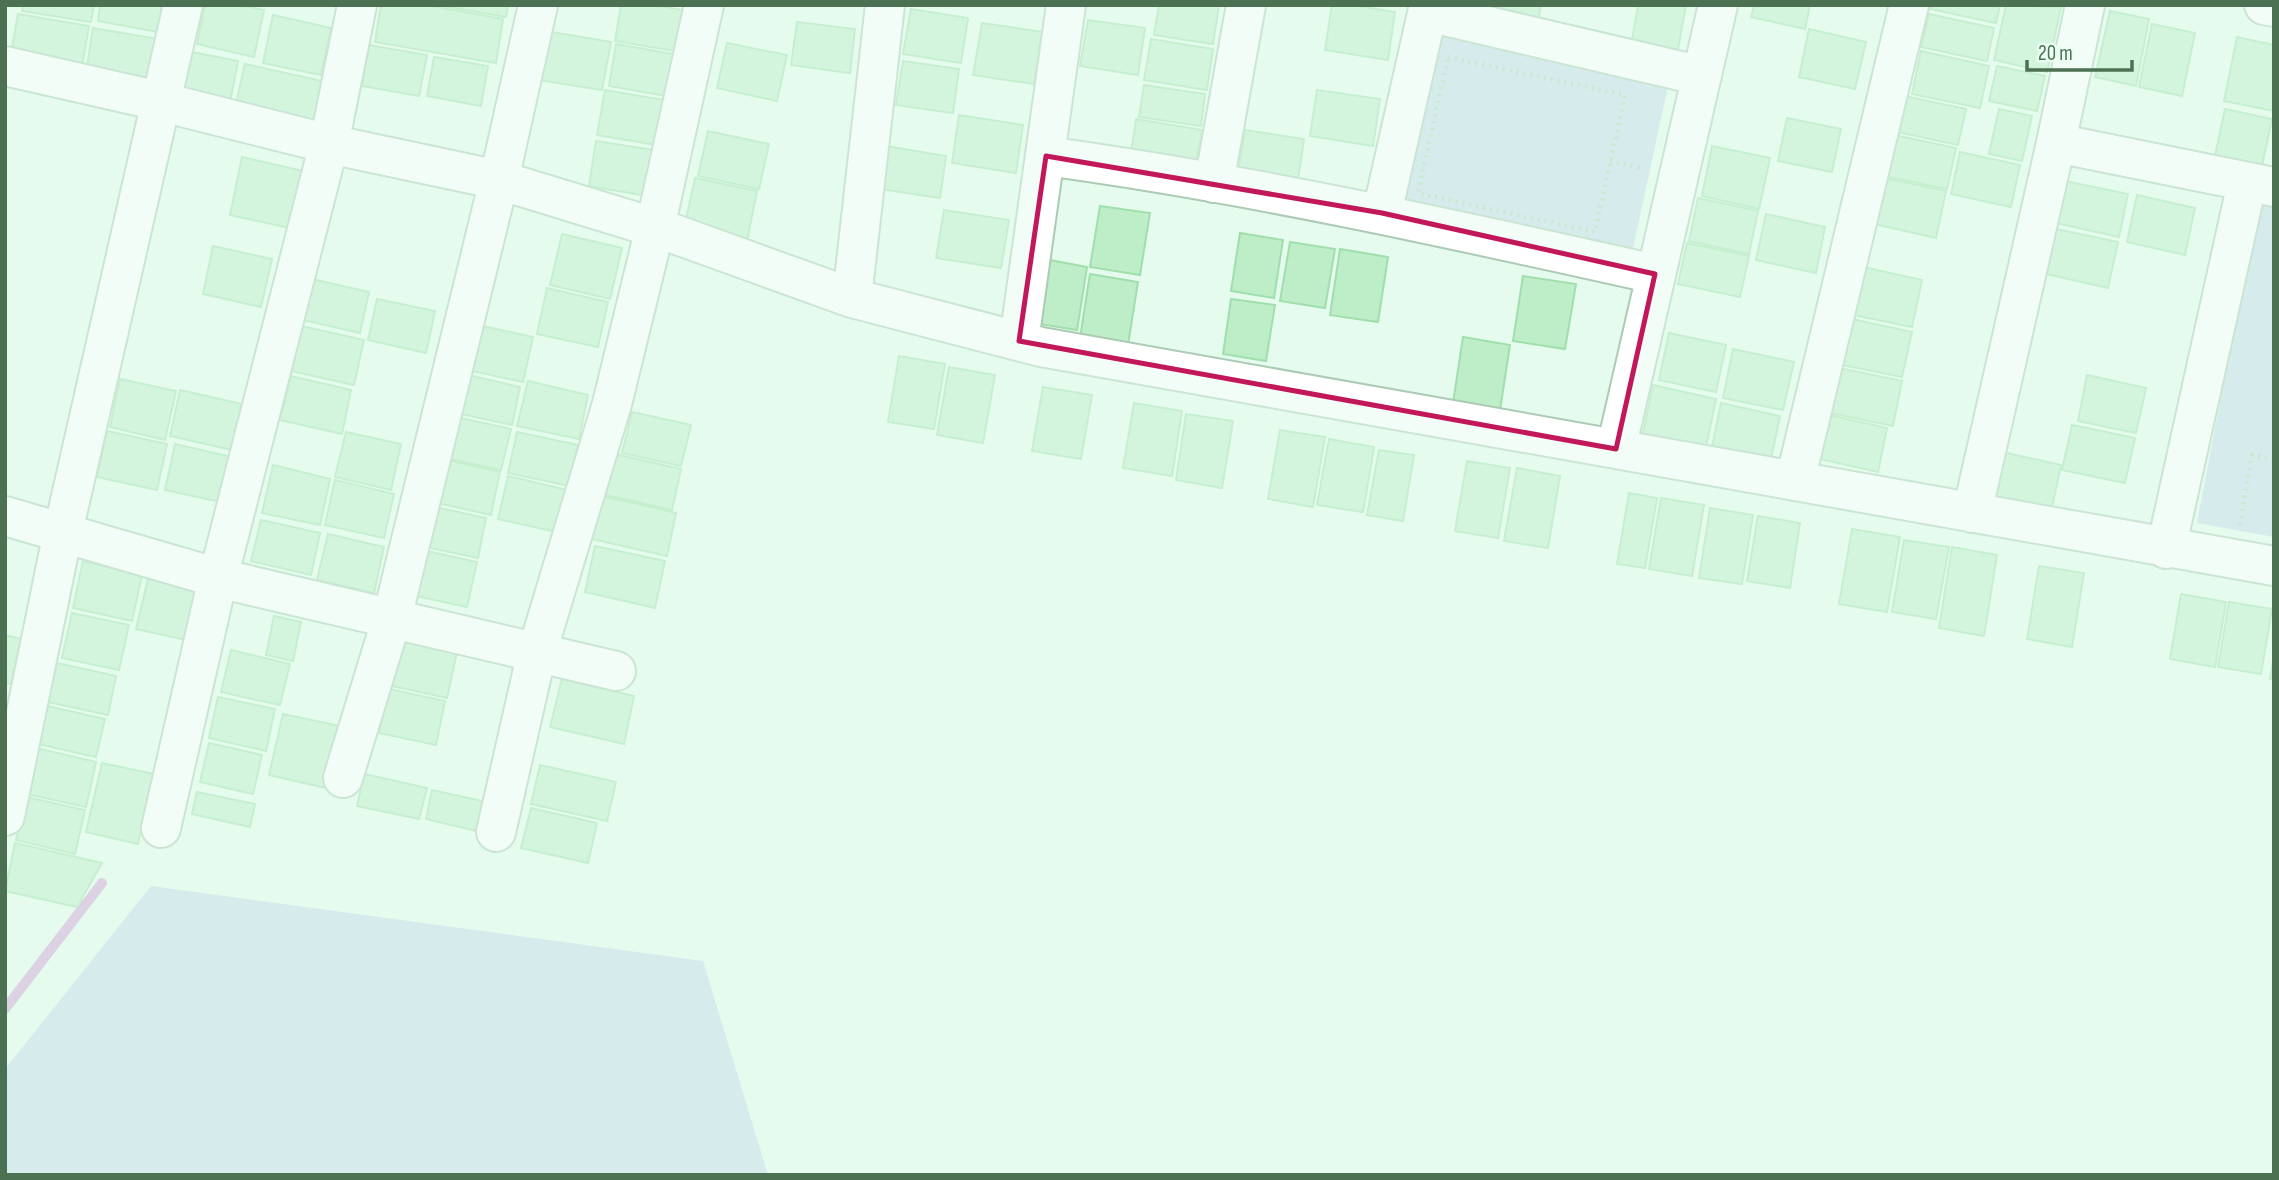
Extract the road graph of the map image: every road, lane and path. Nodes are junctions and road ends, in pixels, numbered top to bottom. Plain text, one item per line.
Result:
1 (183, 5) edge
2 (357, 5) edge
3 (538, 5) edge
4 (704, 5) edge
5 (885, 5) edge
6 (1066, 5) edge
7 (1246, 5) edge
8 (1718, 5) edge
9 (1909, 5) edge
10 (2085, 5) edge
11 (2264, 5) edge
12 (2274, 7) edge
13 (1429, 9) edge
14 (1448, 57) joint
15 (5, 66) edge
16 (1702, 76) junction
17 (162, 102) junction
18 (328, 144) junction
19 (2056, 144) junction
20 (1046, 156) junction
21 (499, 180) junction
22 (1214, 183) junction
23 (2260, 185) edge
24 (1382, 213) junction
25 (655, 228) junction
26 (1655, 274) junction
27 (852, 298) junction
28 (1019, 341) junction
29 (1616, 449) junction
30 (2274, 459) edge
31 (1795, 481) junction
32 (1972, 513) junction
33 (5, 516) edge
34 (63, 532) junction
35 (2166, 549) junction
36 (2234, 560) junction
37 (2274, 566) edge
38 (218, 578) junction
39 (392, 618) junction
40 (537, 652) junction
41 (616, 671) dead end
42 (343, 778) dead end
43 (5, 816) edge
44 (161, 828) dead end
45 (496, 832) dead end

1 - 17 street
2 - 18 street
3 - 21 street
4 - 25 street
5 - 27 street
6 - 20 street
7 - 22 street
8 - 16 street
9 - 31 street
10 - 19 street
11 - 12 street
13 - 16 street
13 - 24 street
14 - 14 path
15 - 17 street
16 - 26 street
17 - 18 street
17 - 34 street
18 - 21 street
18 - 38 street
19 - 23 street
19 - 32 street
20 - 22 street
20 - 28 street
21 - 25 street
21 - 39 street
22 - 24 street
23 - 35 street
24 - 26 street
25 - 27 street
25 - 40 street
26 - 29 street
27 - 28 street
28 - 29 street
29 - 31 street
30 - 36 path
31 - 32 street
32 - 35 street
33 - 34 street
34 - 38 street
34 - 43 street
35 - 36 street
36 - 37 street
38 - 39 street
38 - 44 street
39 - 40 street
39 - 42 street
40 - 41 street
40 - 45 street

